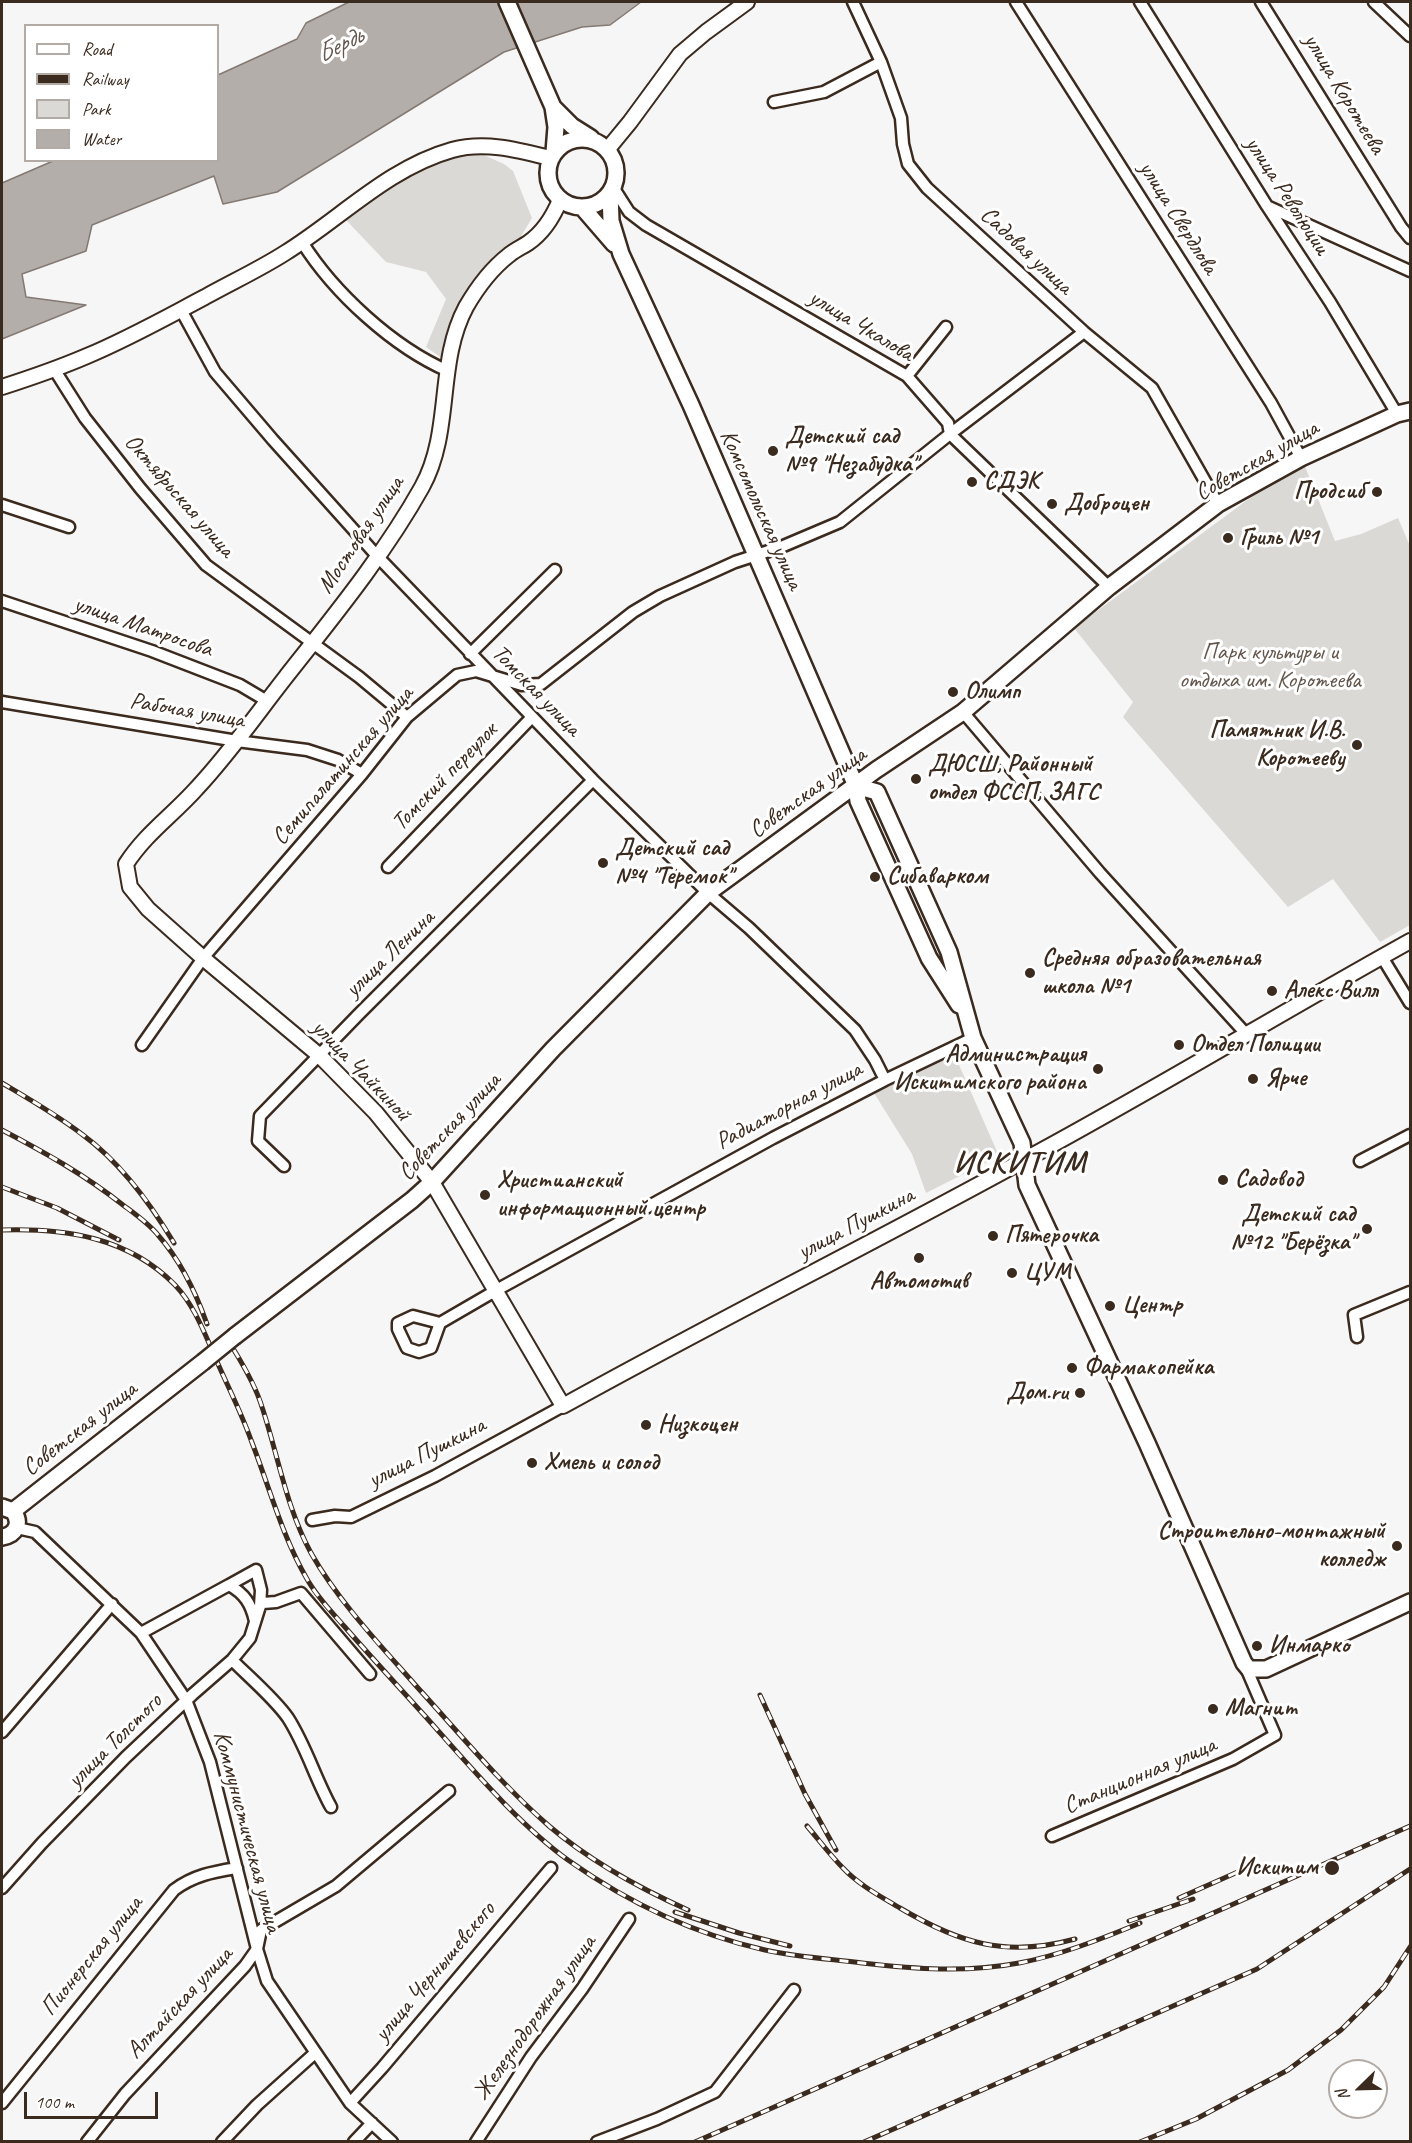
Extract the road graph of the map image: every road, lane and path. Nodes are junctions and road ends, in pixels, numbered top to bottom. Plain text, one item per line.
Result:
1 (507, 2) edge
2 (747, 2) edge
3 (853, 2) edge
4 (1016, 2) edge
5 (1140, 2) edge
6 (1261, 2) edge
7 (1374, 2) edge
8 (1410, 36) edge
9 (881, 62) junction
10 (774, 102) dead end
11 (553, 107) junction
12 (601, 146) junction
13 (552, 155) junction
14 (612, 190) junction
15 (560, 200) junction
16 (1267, 206) junction
17 (582, 207) junction
18 (1410, 238) edge
19 (302, 242) junction
20 (621, 254) junction
21 (1410, 271) edge
22 (181, 310) junction
23 (946, 327) dead end
24 (1084, 332) junction
25 (54, 369) junction
26 (448, 371) junction
27 (906, 376) junction
28 (2, 387) edge
29 (1404, 412) edge
30 (950, 434) junction
31 (1300, 458) junction
32 (1218, 504) junction
33 (2, 505) edge
34 (69, 527) dead end
35 (756, 555) junction
36 (378, 557) junction
37 (555, 570) dead end
38 (1109, 587) junction
39 (2, 601) edge
40 (313, 643) junction
41 (470, 654) junction
42 (494, 676) junction
43 (267, 701) junction
44 (2, 702) edge
45 (963, 712) junction
46 (407, 717) junction
47 (532, 717) junction
48 (237, 741) junction
49 (362, 774) junction
50 (593, 780) junction
51 (856, 786) junction
52 (126, 864) joint
53 (388, 867) dead end
54 (708, 893) junction
55 (1410, 941) edge
56 (1382, 957) junction
57 (203, 958) junction
58 (1410, 1003) edge
59 (1247, 1035) junction
60 (973, 1038) junction
61 (142, 1045) dead end
62 (320, 1056) junction
63 (885, 1080) junction
64 (1410, 1135) edge
65 (1025, 1160) junction
66 (1360, 1161) dead end
67 (284, 1166) dead end
68 (432, 1182) junction
69 (496, 1290) junction
70 (1410, 1292) edge
71 (440, 1323) dead end
72 (1357, 1336) dead end
73 (563, 1406) junction
74 (7, 1509) edge
75 (312, 1520) dead end
76 (17, 1528) junction
77 (2, 1537) edge
78 (229, 1585) junction
79 (1410, 1602) edge
80 (112, 1604) junction
81 (260, 1606) junction
82 (255, 1624) junction
83 (141, 1633) junction
84 (232, 1660) junction
85 (1244, 1663) junction
86 (370, 1674) dead end
87 (186, 1700) junction
88 (2, 1732) edge
89 (448, 1791) dead end
90 (331, 1808) dead end
91 (1052, 1836) dead end
92 (237, 1868) junction
93 (551, 1868) dead end
94 (2, 1887) edge
95 (629, 1919) dead end
96 (257, 1949) junction
97 (794, 1990) dead end
98 (315, 2053) junction
99 (2, 2103) edge
100 (350, 2103) junction
101 (372, 2123) junction
102 (87, 2142) edge
103 (222, 2142) edge
104 (354, 2142) edge
105 (392, 2142) edge
106 (476, 2142) edge
107 (597, 2142) edge

1 - 11 main road
2 - 12 street
3 - 9 street, Садовая улица
4 - 31 street, улица Свердлова
5 - 16 street, улица Революции
6 - 18 street, улица Коротеева
7 - 8 street
9 - 10 street
9 - 24 street, Садовая улица
11 - 12 main road
11 - 13 main road
12 - 13 main road
12 - 14 main road
13 - 15 main road
13 - 19 street
14 - 17 main road
14 - 20 main road, Комсомольская улица
14 - 27 street, улица Чкалова
15 - 17 main road
15 - 26 street, Мостовая улица
16 - 21 street
16 - 29 street, улица Революции
17 - 20 main road, Комсомольская улица
19 - 22 street
19 - 26 street
20 - 35 main road, Комсомольская улица
22 - 25 street
22 - 36 street, Томская улица
23 - 27 street
24 - 30 street, Семипалатинская улица
24 - 32 street, Садовая улица
25 - 28 street
25 - 40 street, Октябрьская улица
26 - 36 street, Мостовая улица
27 - 30 street, улица Чкалова
29 - 31 main road, Советская улица
30 - 35 street, Семипалатинская улица
30 - 38 street, улица Чкалова
31 - 32 main road, Советская улица
32 - 38 main road, Советская улица
33 - 34 street
35 - 42 street, Семипалатинская улица
35 - 51 main road, Комсомольская улица
36 - 40 street, Мостовая улица
36 - 41 street, Томская улица
37 - 41 street
38 - 45 main road, Советская улица
39 - 43 street, улица Матросова
40 - 43 street, Мостовая улица
40 - 46 street, Октябрьская улица
41 - 42 street, Томская улица
42 - 46 street, Семипалатинская улица
42 - 47 street, Томская улица
43 - 48 street, Мостовая улица
44 - 48 street, Рабочая улица
45 - 51 main road, Советская улица
45 - 59 street
46 - 49 street, Семипалатинская улица
47 - 50 street, Томская улица
47 - 53 street, Томский переулок
48 - 49 street, Рабочая улица
48 - 52 street, Мостовая улица
49 - 57 street, Семипалатинская улица
50 - 54 street, Томская улица
50 - 62 street, улица Ленина
51 - 54 main road, Советская улица
51 - 60 main road, Комсомольская улица
52 - 57 street, улица Чайкиной
54 - 63 street, Томская улица
54 - 68 main road, Советская улица
55 - 56 street, улица Пушкина
56 - 58 street
56 - 59 street, улица Пушкина
57 - 61 street, Семипалатинская улица
57 - 62 street, улица Чайкиной
59 - 65 street, улица Пушкина
60 - 63 street, Радиаторная улица
60 - 65 main road, Комсомольская улица
62 - 67 street, улица Ленина
62 - 68 street, улица Чайкиной
63 - 69 street, Радиаторная улица
64 - 66 street
65 - 73 street, улица Пушкина
65 - 85 main road, Комсомольская улица
68 - 69 street, улица Чайкиной
68 - 74 main road, Советская улица, bridge
69 - 71 street, Радиаторная улица
69 - 73 street, улица Чайкиной
70 - 72 street
73 - 75 street, улица Пушкина
74 - 76 main road
76 - 77 main road
76 - 80 street, Коммунистическая улица
78 - 81 street
78 - 82 street
78 - 83 street
79 - 85 main road
80 - 83 street, Коммунистическая улица
80 - 88 street
81 - 82 street, улица Толстого
81 - 86 street
82 - 84 street, улица Толстого
83 - 87 street, Коммунистическая улица
84 - 87 street, улица Толстого
84 - 90 street
85 - 91 street, Станционная улица
87 - 92 street, Коммунистическая улица
87 - 94 street, улица Толстого
89 - 96 street, Алтайская улица
92 - 96 street, Коммунистическая улица
92 - 99 street, Пионерская улица
93 - 100 street, улица Чернышевского
95 - 106 street, Железнодорожная улица
96 - 98 street, Коммунистическая улица
96 - 102 street, Алтайская улица
97 - 107 street
98 - 100 street, Коммунистическая улица
98 - 103 street
100 - 101 street, Коммунистическая улица
101 - 104 street
101 - 105 street, Коммунистическая улица

